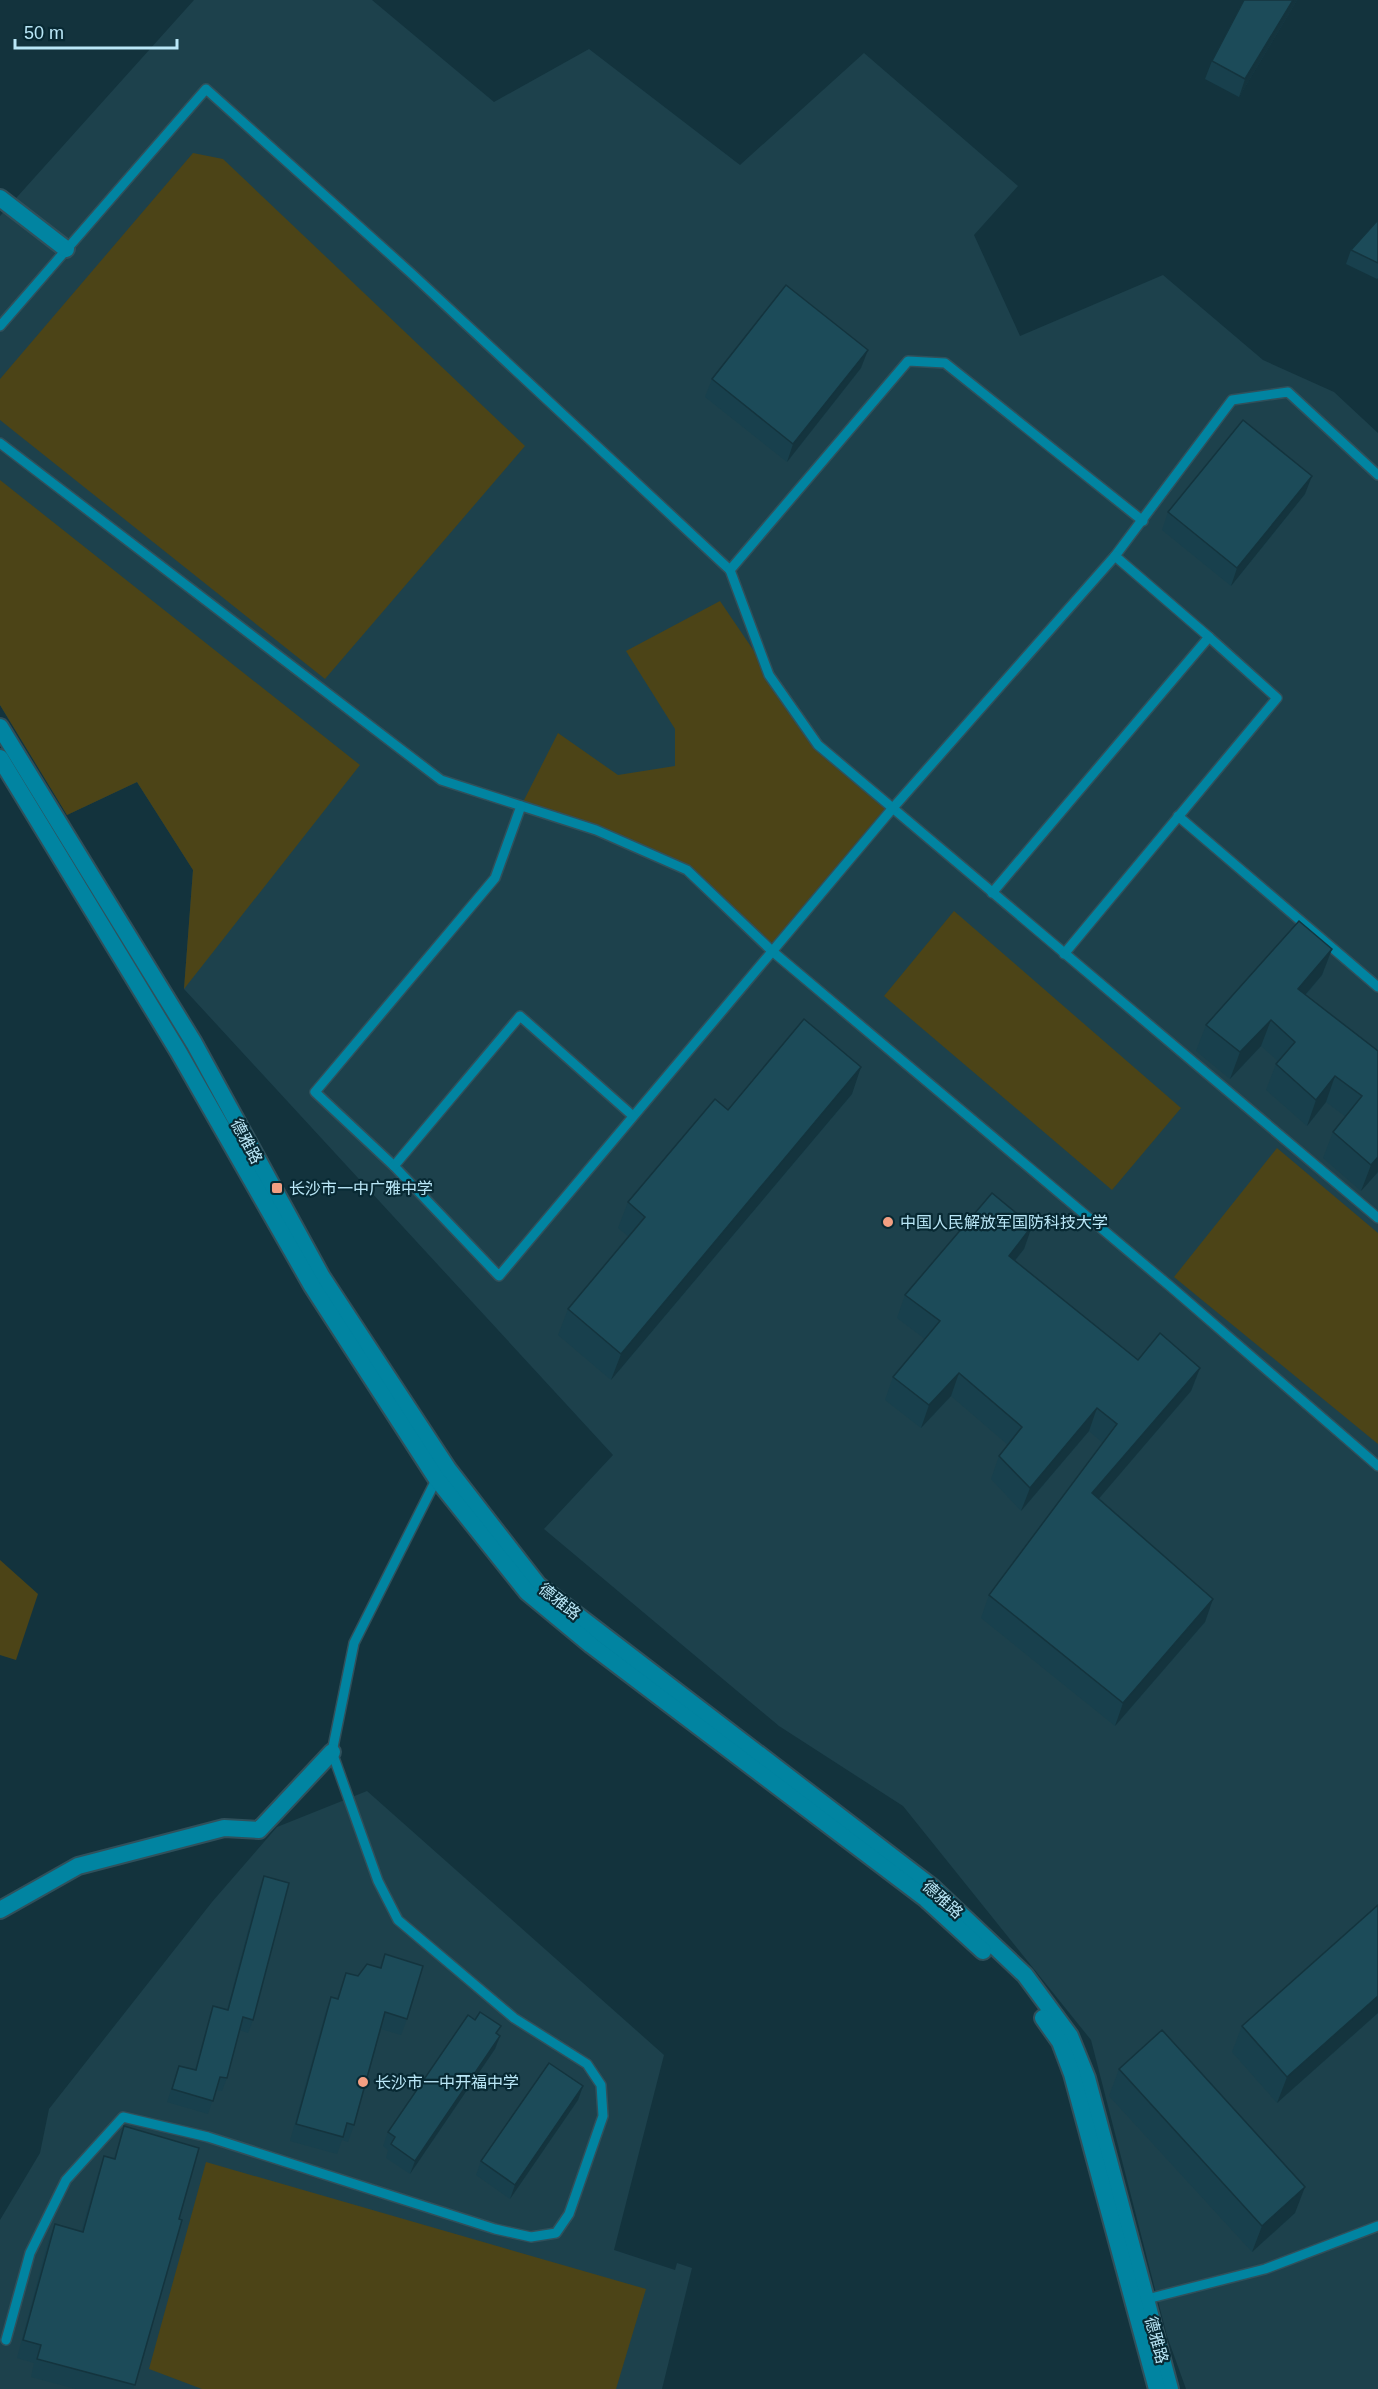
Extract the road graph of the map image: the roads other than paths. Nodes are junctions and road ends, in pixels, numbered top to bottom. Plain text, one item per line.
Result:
1 (0, 198) edge
2 (66, 249) junction
3 (0, 326) edge
4 (0, 444) edge
5 (1378, 475) edge
6 (1143, 521) junction
7 (1115, 556) junction
8 (730, 570) junction
9 (1209, 637) junction
10 (0, 727) edge
11 (0, 758) edge
12 (521, 806) junction
13 (892, 809) junction
14 (1178, 816) junction
15 (992, 893) junction
16 (772, 951) junction
17 (1064, 954) junction
18 (1378, 987) edge
19 (633, 1116) junction
20 (394, 1166) junction
21 (1378, 1218) edge
22 (1378, 1466) edge
23 (442, 1473) junction
24 (332, 1752) junction
25 (0, 1910) edge
26 (1378, 2226) edge
27 (1140, 2300) junction
28 (6, 2340) dead end
29 (1157, 2389) edge
30 (1170, 2389) edge

1 - 2 street
2 - 3 lane
2 - 8 lane
4 - 12 lane
5 - 6 lane
6 - 7 lane
6 - 8 lane
7 - 9 lane
7 - 13 lane
8 - 13 lane
9 - 14 lane
9 - 15 lane
10 - 23 street, 德雅路
11 - 23 street, 德雅路
12 - 16 lane
12 - 20 lane
13 - 15 lane
13 - 16 lane
14 - 17 lane
14 - 18 lane
15 - 17 lane
16 - 19 lane
16 - 22 lane
17 - 21 lane
19 - 20 lane
19 - 20 lane
23 - 24 lane
23 - 27 street, 德雅路
24 - 25 street
24 - 28 lane
26 - 27 lane
27 - 29 street, 德雅路
27 - 30 street, 德雅路

